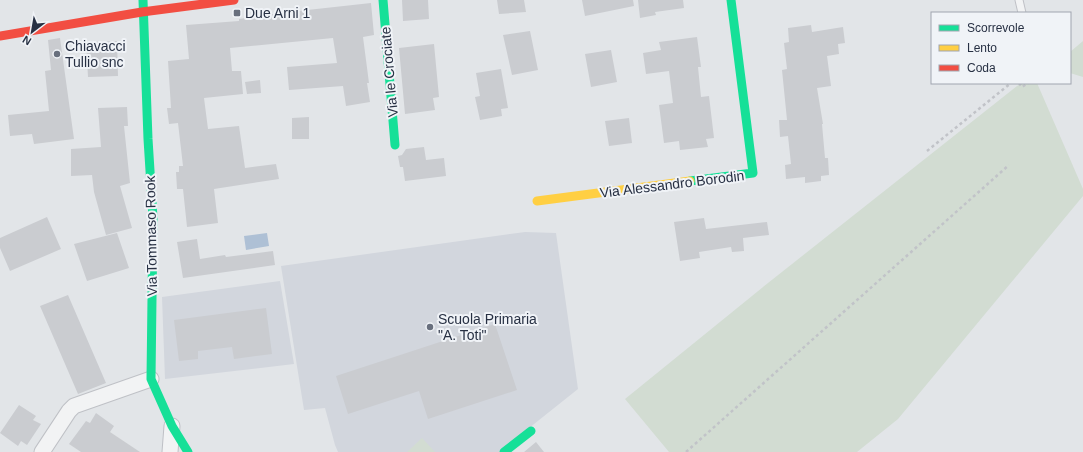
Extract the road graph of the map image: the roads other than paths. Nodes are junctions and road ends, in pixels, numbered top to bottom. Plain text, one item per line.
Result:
1 (142, 0) edge
2 (234, 0) edge
3 (383, 0) edge
4 (731, 0) edge
5 (1019, 0) edge
6 (142, 12) junction
7 (1022, 12) edge
8 (0, 36) edge
9 (395, 145) dead end
10 (537, 201) dead end
11 (151, 379) junction
12 (172, 426) junction
13 (531, 430) dead end
14 (42, 452) edge
15 (170, 452) edge
16 (188, 452) edge
17 (504, 452) edge

1 - 6 street, Via Tommaso Rook
2 - 6 street
3 - 9 street, Via le Crociate
4 - 10 street, Via Alessandro Borodin
5 - 7 lane
6 - 8 street
6 - 11 street, Via Tommaso Rook
11 - 12 street, Via Tommaso Rook
11 - 14 street
12 - 15 street
12 - 16 street, Via Tommaso Rook
13 - 17 street

